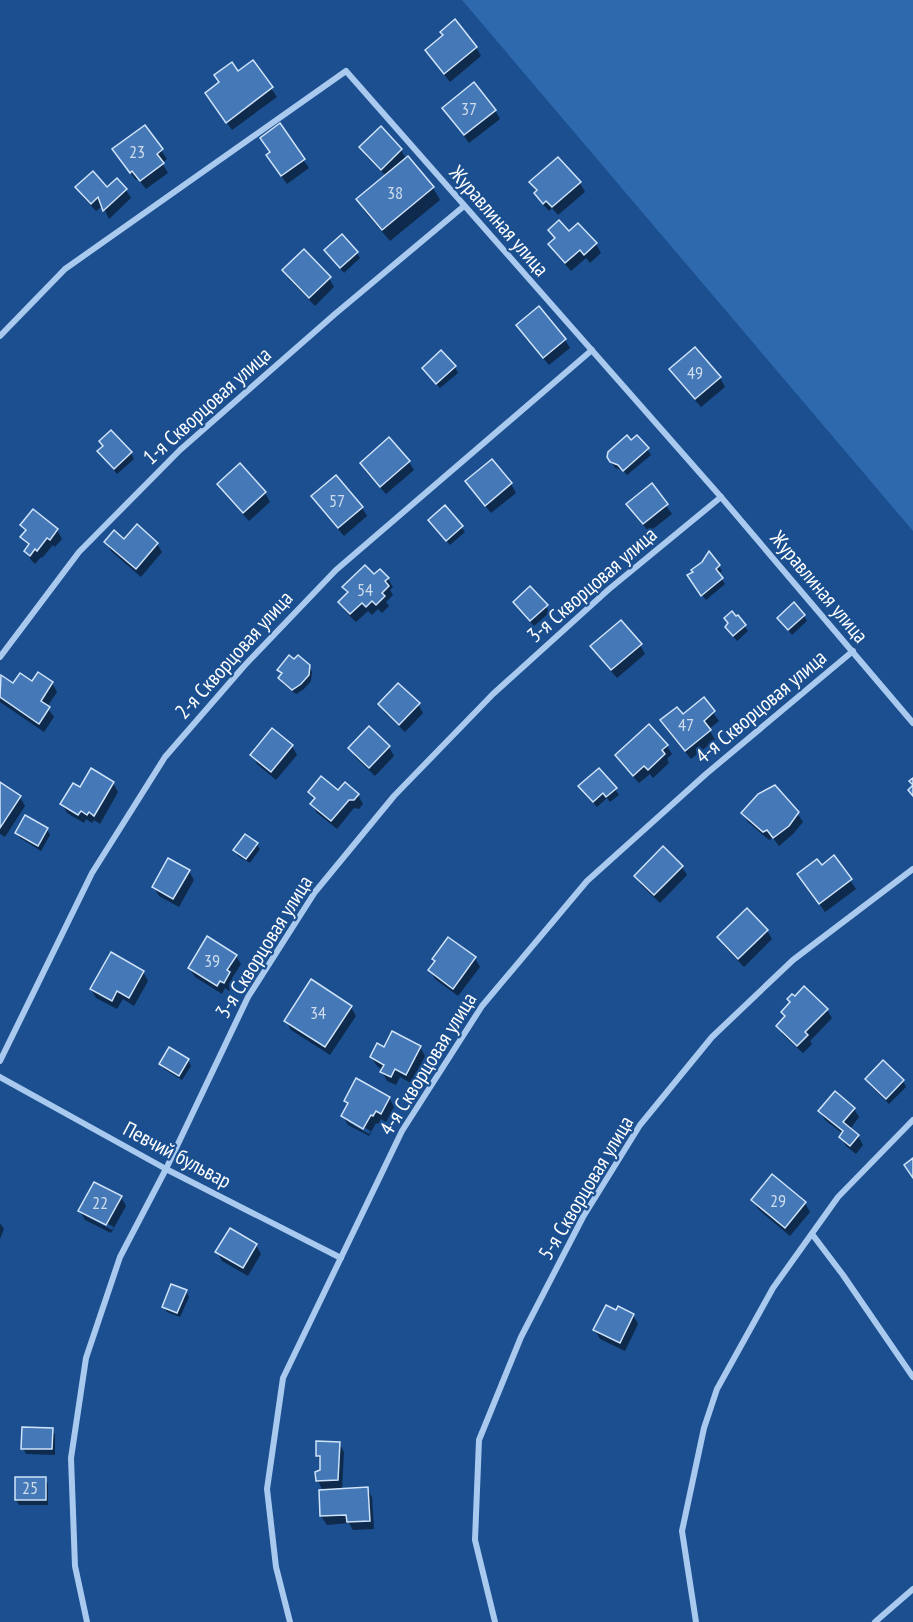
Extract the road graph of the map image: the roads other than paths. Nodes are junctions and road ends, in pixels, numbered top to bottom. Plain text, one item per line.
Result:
1 (464, 206) junction
2 (0, 336) edge
3 (592, 350) junction
4 (721, 497) junction
5 (853, 651) junction
6 (0, 657) edge
7 (913, 723) edge
8 (913, 869) edge
9 (0, 1061) edge
10 (0, 1077) edge
11 (913, 1120) edge
12 (166, 1169) junction
13 (812, 1234) junction
14 (341, 1258) junction
15 (913, 1377) edge
16 (913, 1588) edge
17 (87, 1622) edge
18 (290, 1622) edge
19 (495, 1622) edge
20 (696, 1622) edge
21 (875, 1622) edge

1 - 2 street, Журавлиная улица
1 - 3 street, Журавлиная улица
1 - 6 street, 1-я Скворцовая улица
3 - 4 street, Журавлиная улица
3 - 9 street, 2-я Скворцовая улица
4 - 5 street, Журавлиная улица
4 - 12 street, 3-я Скворцовая улица
5 - 7 street, Журавлиная улица
5 - 14 street, 4-я Скворцовая улица
8 - 19 street, 5-я Скворцовая улица
10 - 12 street, Певчий бульвар
11 - 13 street
12 - 14 street, Певчий бульвар
12 - 17 street, 3-я Скворцовая улица
13 - 15 street
13 - 20 street
14 - 18 street, 4-я Скворцовая улица
16 - 21 street

